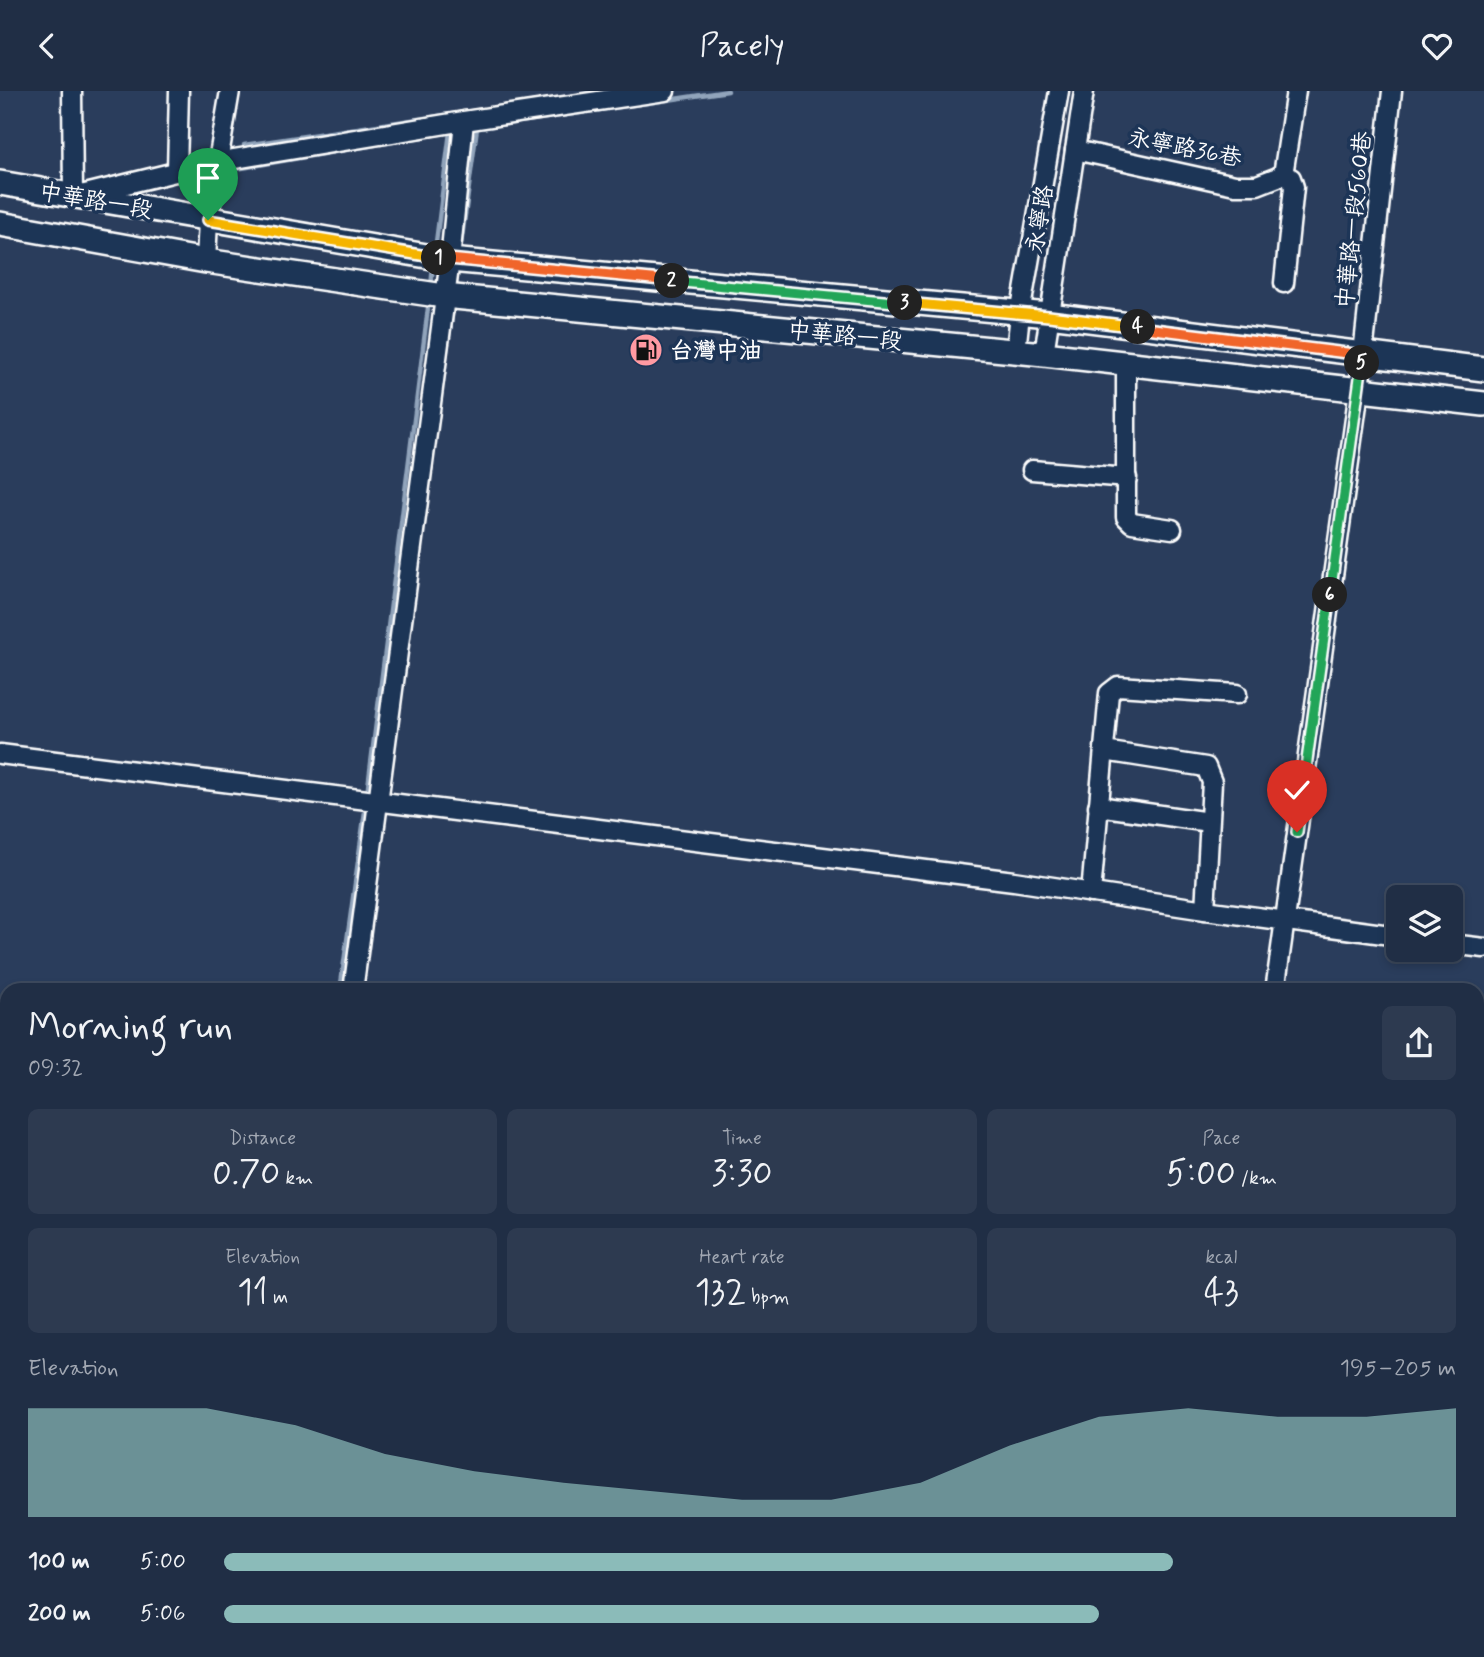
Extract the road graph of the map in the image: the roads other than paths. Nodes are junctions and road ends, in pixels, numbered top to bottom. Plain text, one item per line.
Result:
1 (72, 91) edge
2 (179, 91) edge
3 (230, 91) edge
4 (665, 91) edge
5 (1059, 91) edge
6 (1084, 91) edge
7 (1296, 91) edge
8 (1392, 91) edge
9 (464, 121) junction
10 (1075, 150) junction
11 (216, 162) junction
12 (177, 170) junction
13 (1283, 175) junction
14 (0, 183) edge
15 (73, 197) junction
16 (208, 220) junction
17 (0, 224) edge
18 (450, 260) junction
19 (206, 261) junction
20 (1284, 283) dead end
21 (444, 296) junction
22 (1020, 314) junction
23 (1049, 316) junction
24 (1016, 351) junction
25 (1044, 354) junction
26 (1363, 355) junction
27 (1126, 363) junction
28 (1484, 369) edge
29 (1359, 390) junction
30 (1484, 404) edge
31 (1032, 470) dead end
32 (1127, 478) junction
33 (1172, 529) dead end
34 (1237, 694) dead end
35 (1104, 751) junction
36 (0, 754) edge
37 (379, 803) junction
38 (1098, 806) junction
39 (1209, 822) junction
40 (1091, 893) junction
41 (1205, 911) junction
42 (1284, 920) junction
43 (1386, 934) edge
44 (1463, 945) edge
45 (1484, 948) edge
46 (354, 983) edge
47 (1276, 983) edge

1 - 15 street
2 - 12 street
3 - 11 street
4 - 9 street
5 - 22 street, 永寧路
6 - 10 street, 永寧路
7 - 13 street
8 - 26 street, 中華路一段560巷
9 - 11 street
9 - 18 street
10 - 13 street, 永寧路36巷
10 - 23 street, 永寧路
11 - 12 street
11 - 16 street
12 - 15 street
13 - 20 street
14 - 15 main road, 中華路一段
15 - 16 main road, 中華路一段
16 - 18 main road, 中華路一段
16 - 19 street
17 - 19 main road, 中華路一段
18 - 21 street
18 - 22 main road, 中華路一段
19 - 21 main road, 中華路一段
21 - 24 main road, 中華路一段
21 - 37 street
22 - 23 main road, 中華路一段
22 - 24 street, 永寧路
23 - 25 street, 永寧路
23 - 26 main road, 中華路一段
24 - 25 main road, 中華路一段
25 - 27 main road, 中華路一段
26 - 28 main road, 中華路一段
26 - 29 street, 中華路一段560巷
27 - 29 main road, 中華路一段
27 - 32 street
29 - 30 main road, 中華路一段
29 - 42 street, 中華路一段560巷
31 - 32 street
32 - 33 street
34 - 35 street
35 - 38 street
35 - 39 street
36 - 37 street
37 - 40 street
37 - 46 street
38 - 39 street
38 - 40 street
39 - 41 street
40 - 41 street
41 - 42 street
42 - 43 street
42 - 47 street, 中華路一段560巷
44 - 45 street

